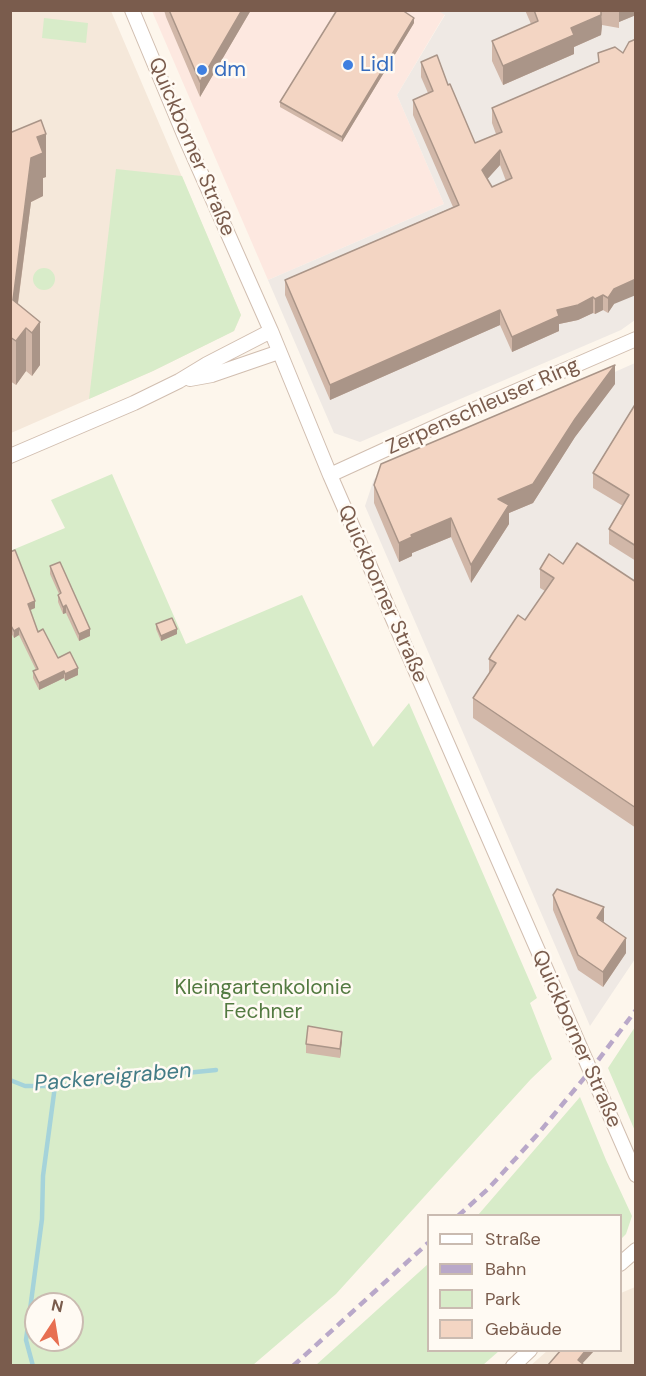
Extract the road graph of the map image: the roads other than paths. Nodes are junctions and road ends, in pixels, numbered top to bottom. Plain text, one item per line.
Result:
1 (132, 10) edge
2 (271, 331) junction
3 (636, 339) edge
4 (279, 352) junction
5 (179, 381) junction
6 (10, 456) edge
7 (330, 475) junction
8 (636, 1175) edge
9 (636, 1251) edge
10 (622, 1263) edge
11 (528, 1352) edge
12 (513, 1365) edge

1 - 2 street, Quickborner Straße
2 - 4 street, Quickborner Straße
2 - 5 street
3 - 7 street, Zerpenschleuser Ring
4 - 5 street
4 - 7 street, Quickborner Straße
5 - 6 street
7 - 8 street, Quickborner Straße
9 - 10 street
11 - 12 street

